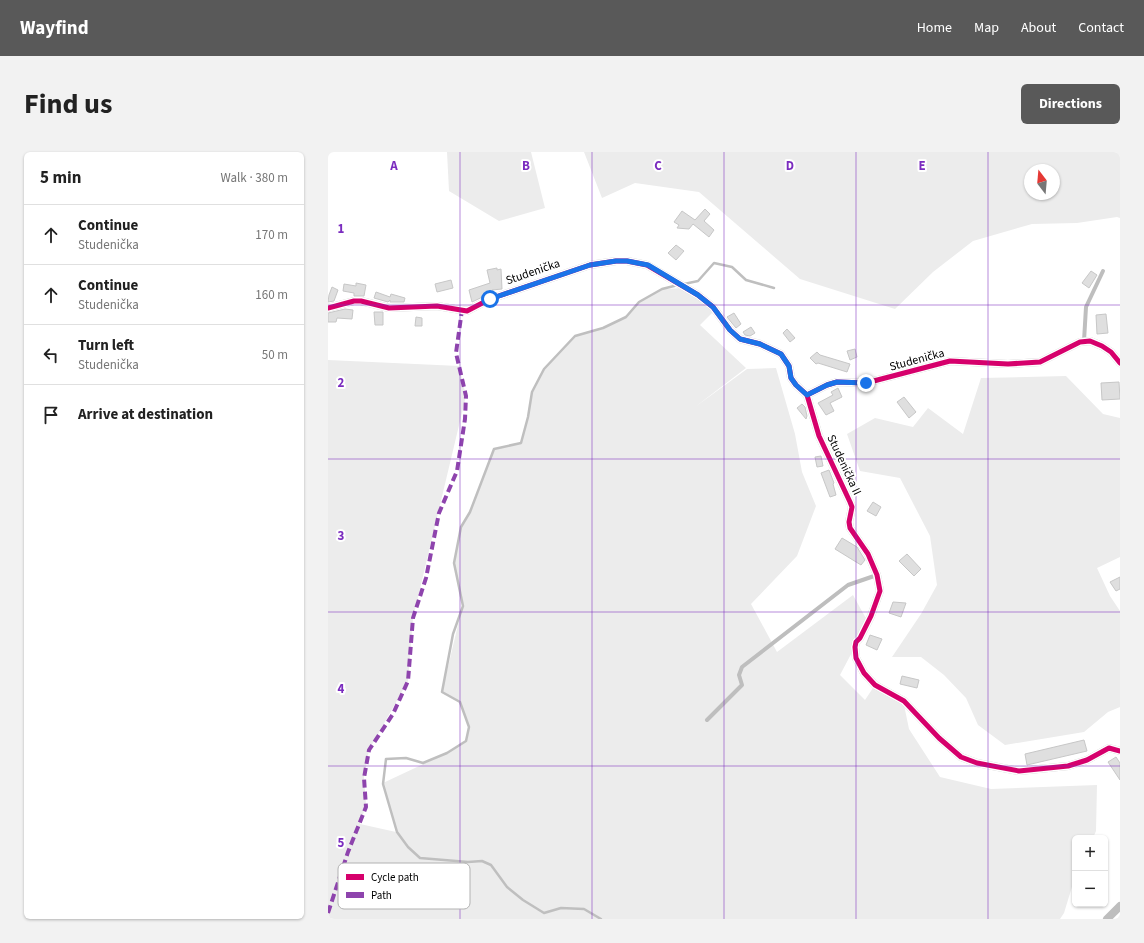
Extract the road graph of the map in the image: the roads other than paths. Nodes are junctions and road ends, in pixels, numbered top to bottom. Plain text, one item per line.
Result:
1 (1103, 271) dead end
2 (328, 308) edge
3 (1084, 342) junction
4 (1120, 362) edge
5 (807, 395) junction
6 (877, 575) junction
7 (707, 720) dead end
8 (1120, 751) edge
9 (1120, 906) edge
10 (1107, 919) edge

1 - 3 lane
2 - 5 street, Studenička
3 - 4 street
3 - 5 street, Studenička
5 - 6 street, Studenička II
6 - 7 lane
6 - 8 street, Studenička II
9 - 10 street

